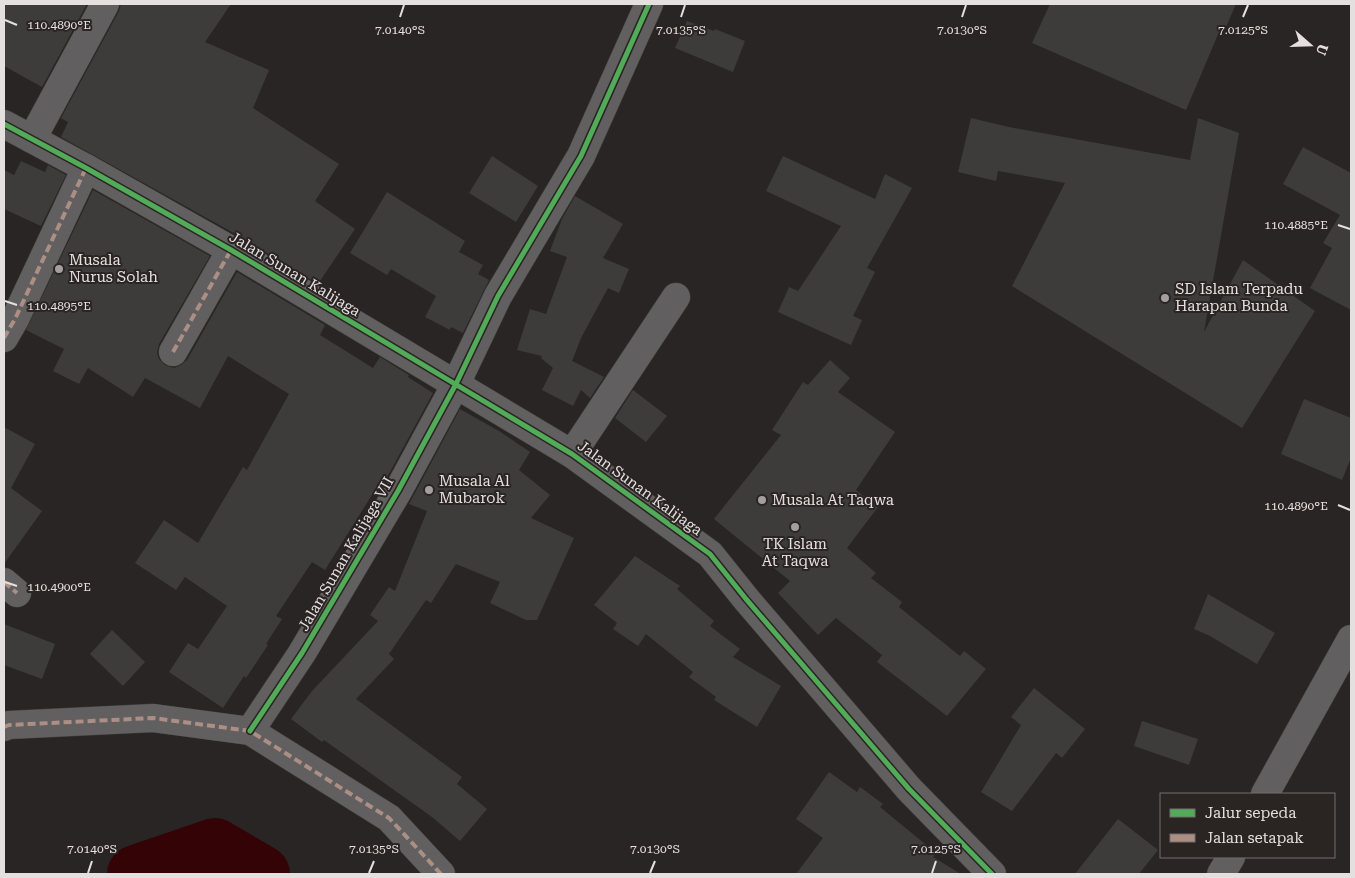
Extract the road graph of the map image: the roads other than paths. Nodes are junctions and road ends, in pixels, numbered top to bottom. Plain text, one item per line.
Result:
1 (105, 4) edge
2 (649, 4) edge
3 (4, 124) edge
4 (32, 139) junction
5 (86, 168) junction
6 (230, 250) junction
7 (676, 297) dead end
8 (4, 338) edge
9 (173, 352) dead end
10 (456, 384) junction
11 (572, 454) junction
12 (1351, 639) edge
13 (4, 727) edge
14 (250, 731) junction
15 (1267, 793) edge
16 (1230, 858) edge
17 (441, 874) edge
18 (992, 874) edge
19 (1221, 874) edge

1 - 4 street
2 - 10 street, Jalan Sunan Kalijaga VII
3 - 4 street, Jalan Sunan Kalijaga
4 - 5 street, Jalan Sunan Kalijaga
5 - 6 street, Jalan Sunan Kalijaga
5 - 8 street
6 - 9 street
6 - 10 street, Jalan Sunan Kalijaga
7 - 11 street
10 - 11 street, Jalan Sunan Kalijaga
10 - 14 street, Jalan Sunan Kalijaga VII
11 - 18 street, Jalan Sunan Kalijaga
12 - 15 street
13 - 14 street
14 - 17 street
16 - 19 street

